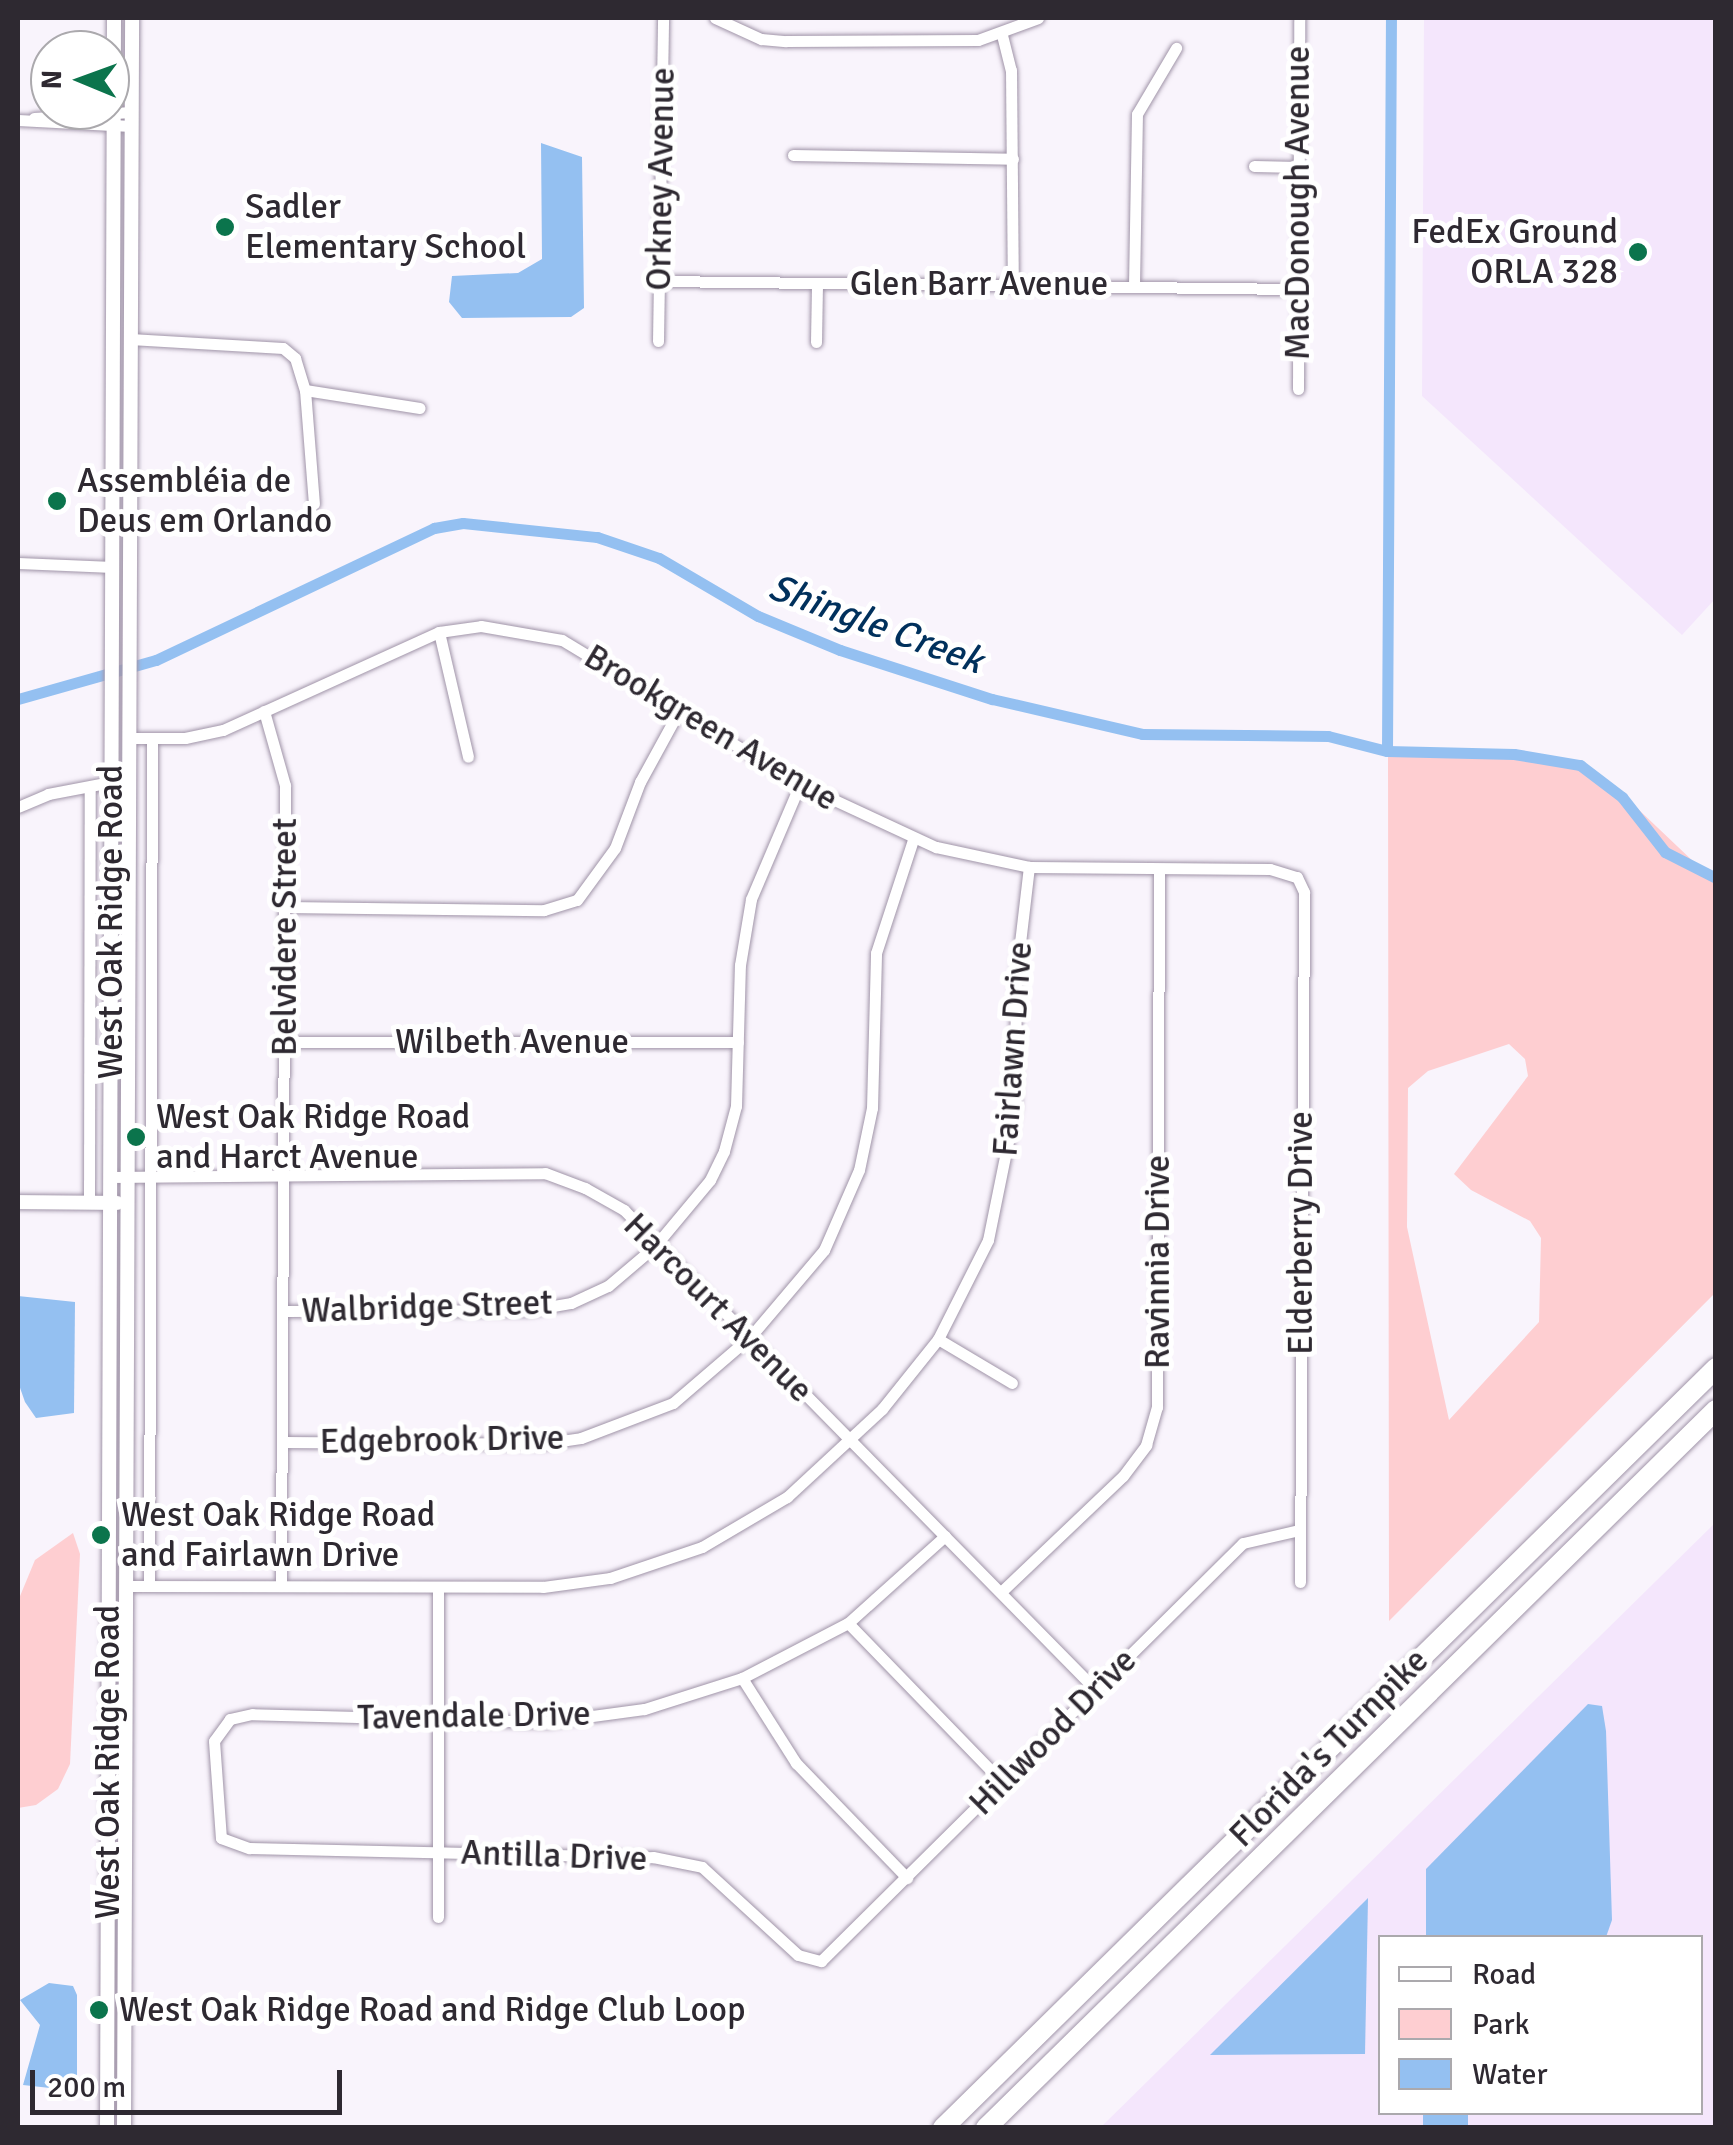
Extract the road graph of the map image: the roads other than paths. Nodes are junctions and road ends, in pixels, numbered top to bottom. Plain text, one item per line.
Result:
1 (132, 18) edge
2 (663, 18) edge
3 (715, 18) edge
4 (1038, 18) edge
5 (1299, 18) edge
6 (1002, 35) junction
7 (1176, 48) dead end
8 (131, 119) joint
9 (112, 130) edge
10 (793, 155) dead end
11 (1013, 159) junction
12 (1254, 166) dead end
13 (1298, 167) junction
14 (110, 210) junction
15 (659, 281) junction
16 (817, 283) junction
17 (1013, 284) junction
18 (1134, 285) junction
19 (1299, 289) junction
20 (130, 303) junction
21 (130, 339) junction
22 (658, 341) dead end
23 (816, 342) dead end
24 (112, 372) junction
25 (1298, 389) dead end
26 (305, 390) junction
27 (420, 408) dead end
28 (130, 442) junction
29 (314, 504) dead end
30 (18, 564) edge
31 (113, 568) junction
32 (439, 632) junction
33 (112, 666) junction
34 (680, 709) junction
35 (264, 710) junction
36 (130, 738) junction
37 (152, 738) junction
38 (468, 758) dead end
39 (111, 782) junction
40 (800, 784) junction
41 (90, 789) junction
42 (18, 807) edge
43 (913, 840) junction
44 (1029, 867) junction
45 (1159, 870) junction
46 (1302, 884) joint
47 (285, 907) junction
48 (131, 927) junction
49 (285, 1042) junction
50 (738, 1042) junction
51 (132, 1176) junction
52 (150, 1176) junction
53 (283, 1176) junction
54 (110, 1177) junction
55 (18, 1202) edge
56 (88, 1202) junction
57 (109, 1202) junction
58 (132, 1203) junction
59 (655, 1246) junction
60 (282, 1311) junction
61 (751, 1336) junction
62 (938, 1339) junction
63 (1716, 1368) edge
64 (1012, 1383) dead end
65 (1716, 1410) edge
66 (283, 1442) junction
67 (849, 1442) junction
68 (110, 1456) junction
69 (1299, 1530) junction
70 (945, 1536) junction
71 (1300, 1582) dead end
72 (149, 1585) junction
73 (128, 1586) junction
74 (281, 1586) junction
75 (438, 1588) junction
76 (1001, 1592) junction
77 (848, 1623) junction
78 (742, 1678) junction
79 (1096, 1690) junction
80 (438, 1722) junction
81 (1002, 1781) junction
82 (249, 1848) joint
83 (438, 1853) junction
84 (907, 1878) junction
85 (438, 1917) dead end
86 (116, 1948) junction
87 (820, 1961) joint
88 (107, 2128) edge
89 (124, 2128) edge
90 (943, 2128) edge
91 (986, 2128) edge

1 - 8 street, West Oak Ridge Road
2 - 15 street, Orkney Avenue
3 - 6 street
4 - 6 street
5 - 13 street, MacDonough Avenue
6 - 11 street
7 - 18 street
8 - 20 street, West Oak Ridge Road
9 - 14 street, West Oak Ridge Road
10 - 11 street
11 - 17 street
12 - 13 street
13 - 19 street, MacDonough Avenue
14 - 20 street
14 - 24 street, West Oak Ridge Road
15 - 16 street, Glen Barr Avenue
15 - 22 street, Orkney Avenue
16 - 17 street, Glen Barr Avenue
16 - 23 street
17 - 18 street, Glen Barr Avenue
18 - 19 street, Glen Barr Avenue
19 - 25 street, MacDonough Avenue
20 - 21 street, West Oak Ridge Road
21 - 26 street
21 - 28 street, West Oak Ridge Road
24 - 28 street
24 - 31 street, West Oak Ridge Road
26 - 27 street
26 - 29 street
28 - 36 street, West Oak Ridge Road
30 - 31 street
31 - 33 street, West Oak Ridge Road
32 - 34 street, Brookgreen Avenue
32 - 35 street, Brookgreen Avenue
32 - 38 street
33 - 36 street
33 - 39 street, West Oak Ridge Road
34 - 40 street, Brookgreen Avenue
34 - 47 street
35 - 37 street, Brookgreen Avenue
35 - 47 street, Belvidere Street
36 - 37 street, Brookgreen Avenue
36 - 48 street, West Oak Ridge Road
37 - 52 street
39 - 41 street
39 - 48 street
39 - 54 street, West Oak Ridge Road
40 - 43 street, Brookgreen Avenue
40 - 50 street, Walbridge Street
41 - 42 street
41 - 56 street
43 - 44 street, Brookgreen Avenue
43 - 61 street, Edgebrook Drive
44 - 45 street, Brookgreen Avenue
44 - 62 street, Fairlawn Drive
45 - 46 street, Brookgreen Avenue
45 - 76 street, Ravinnia Drive
46 - 69 street, Elderberry Drive
47 - 49 street, Belvidere Street
48 - 51 street, West Oak Ridge Road
49 - 50 street, Wilbeth Avenue
49 - 53 street, Belvidere Street
50 - 59 street, Walbridge Street
51 - 52 street, Harcourt Avenue
51 - 54 street, Harcourt Avenue
51 - 58 street, West Oak Ridge Road
52 - 53 street, Harcourt Avenue
52 - 72 street
53 - 59 street, Harcourt Avenue
53 - 60 street, Belvidere Street
54 - 57 street, West Oak Ridge Road
55 - 56 street
56 - 57 street
57 - 58 street
57 - 68 street, West Oak Ridge Road
58 - 73 street, West Oak Ridge Road
59 - 60 street, Walbridge Street
59 - 61 street, Harcourt Avenue
60 - 66 street, Belvidere Street
61 - 66 street, Edgebrook Drive
61 - 67 street, Harcourt Avenue
62 - 64 street
62 - 67 street, Fairlawn Drive
63 - 90 highway, Florida's Turnpike
65 - 91 highway, Florida's Turnpike
66 - 74 street, Belvidere Street
67 - 70 street, Harcourt Avenue
67 - 75 street, Fairlawn Drive
68 - 73 street
68 - 86 street, West Oak Ridge Road
69 - 71 street, Elderberry Drive
69 - 79 street, Hillwood Drive
70 - 76 street, Harcourt Avenue
70 - 77 street, Tavendale Drive
72 - 73 street, Fairlawn Drive
72 - 74 street, Fairlawn Drive
73 - 86 street, West Oak Ridge Road
74 - 75 street, Fairlawn Drive
75 - 80 street
76 - 79 street, Harcourt Avenue
77 - 78 street, Tavendale Drive
77 - 81 street
78 - 80 street, Tavendale Drive
78 - 84 street
79 - 81 street, Hillwood Drive
80 - 82 street, Tavendale Drive
80 - 83 street
81 - 84 street, Hillwood Drive
82 - 83 street, Antilla Drive
83 - 85 street
83 - 87 street, Antilla Drive
84 - 87 street, Hillwood Drive
86 - 88 street, West Oak Ridge Road
86 - 89 street, West Oak Ridge Road

